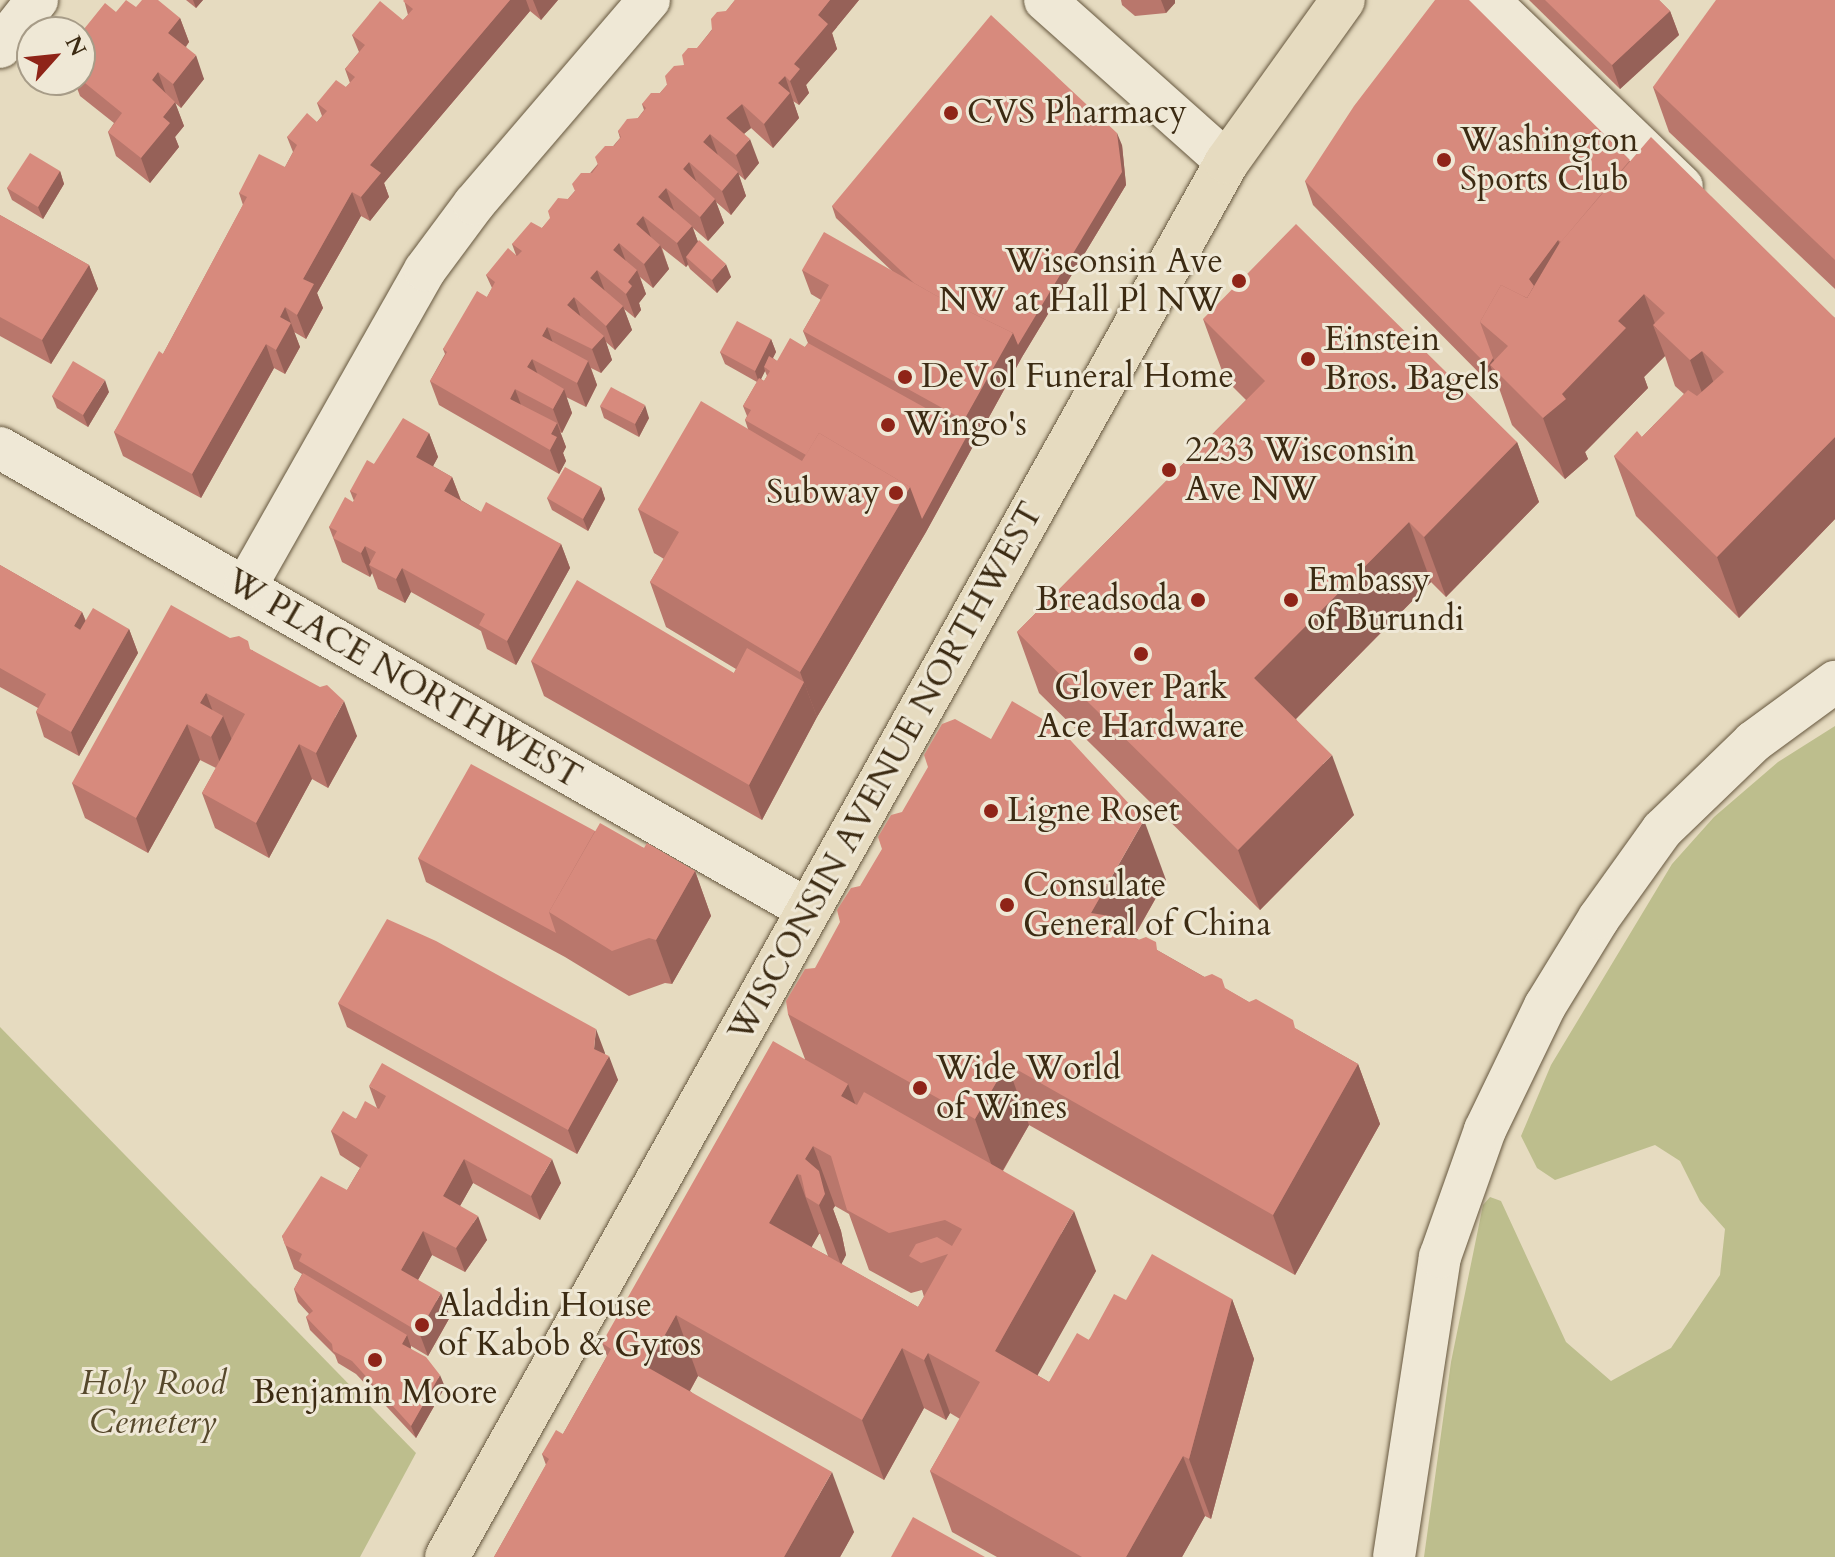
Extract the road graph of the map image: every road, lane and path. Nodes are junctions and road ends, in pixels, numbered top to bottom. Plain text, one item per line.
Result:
1 (37, 0) edge
2 (649, 0) edge
3 (1045, 0) edge
4 (1343, 0) edge
5 (1488, 0) edge
6 (0, 47) edge
7 (1227, 162) junction
8 (1712, 216) edge
9 (0, 448) edge
10 (245, 588) junction
11 (1835, 682) edge
12 (808, 910) junction
13 (447, 1557) edge
14 (1394, 1557) edge

1 - 6 street
2 - 10 street
3 - 7 street
4 - 7 main road, WISCONSIN AVENUE NORTHWEST
5 - 8 street
7 - 12 main road, WISCONSIN AVENUE NORTHWEST
9 - 10 street, W PLACE NORTHWEST
10 - 12 street, W PLACE NORTHWEST
11 - 14 street
12 - 13 main road, WISCONSIN AVENUE NORTHWEST

